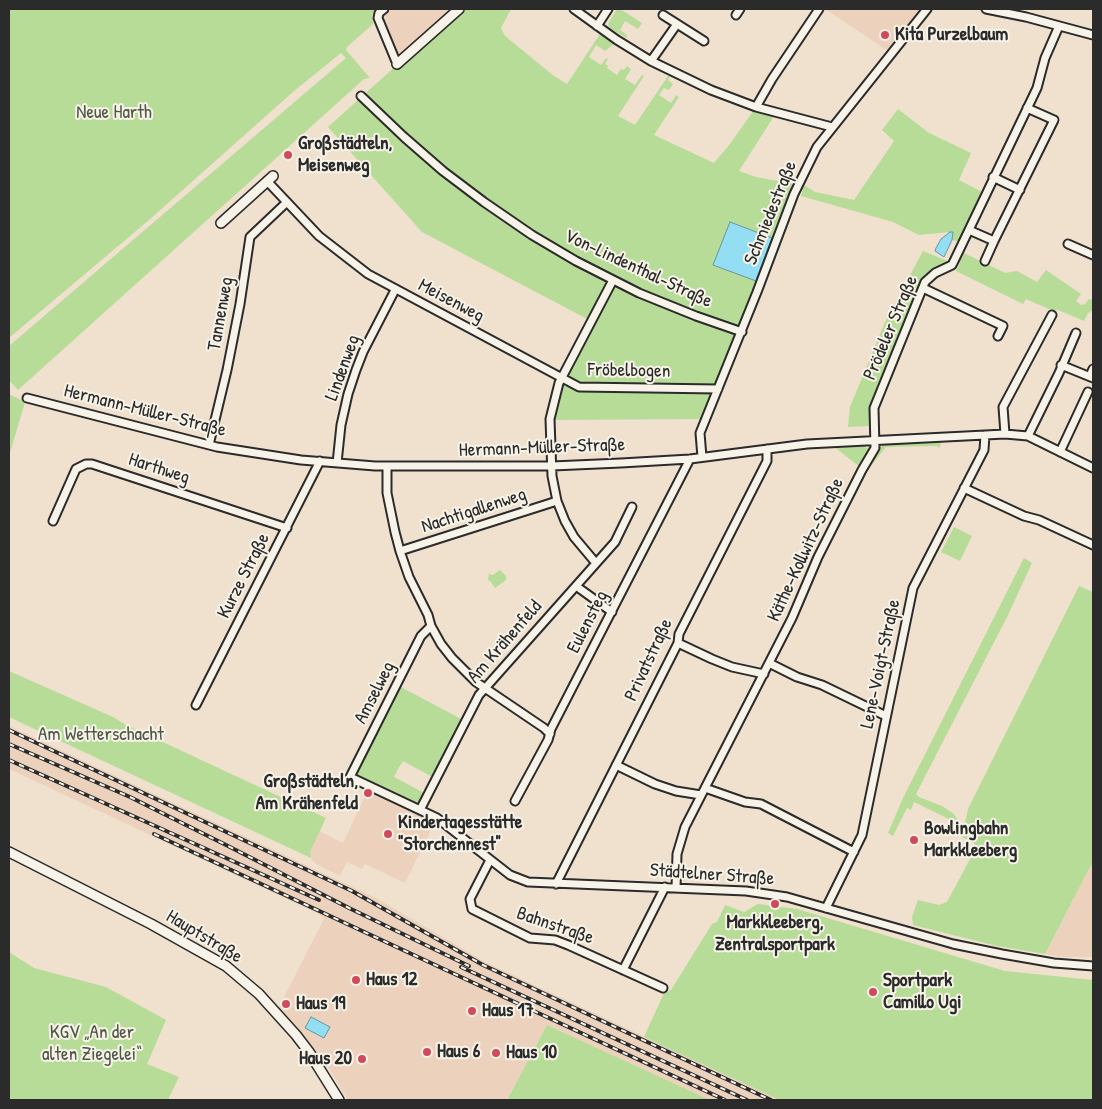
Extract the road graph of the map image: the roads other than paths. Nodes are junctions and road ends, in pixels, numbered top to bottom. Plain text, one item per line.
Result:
1 (384, 9) edge
2 (459, 9) edge
3 (574, 9) edge
4 (608, 9) edge
5 (819, 9) edge
6 (927, 9) edge
7 (986, 9) edge
8 (664, 15) dead end
9 (677, 24) junction
10 (597, 26) junction
11 (1059, 26) junction
12 (1093, 26) edge
13 (1090, 34) edge
14 (704, 41) dead end
15 (651, 61) junction
16 (397, 64) joint
17 (361, 96) dead end
18 (756, 107) junction
19 (1027, 108) junction
20 (832, 128) junction
21 (993, 177) junction
22 (270, 178) joint
23 (1020, 190) junction
24 (287, 202) junction
25 (221, 223) dead end
26 (969, 230) junction
27 (994, 241) junction
28 (1068, 244) dead end
29 (1093, 255) edge
30 (985, 261) dead end
31 (613, 280) junction
32 (923, 288) junction
33 (395, 290) junction
34 (1052, 315) dead end
35 (742, 332) junction
36 (1076, 334) dead end
37 (998, 336) dead end
38 (1061, 365) junction
39 (1092, 374) edge
40 (562, 377) junction
41 (718, 389) junction
42 (1088, 392) dead end
43 (27, 398) dead end
44 (1005, 434) junction
45 (985, 435) junction
46 (1028, 436) junction
47 (876, 440) junction
48 (209, 445) junction
49 (766, 449) junction
50 (1060, 452) junction
51 (702, 458) junction
52 (690, 459) junction
53 (320, 462) junction
54 (337, 463) junction
55 (552, 466) junction
56 (387, 467) junction
57 (1093, 468) edge
58 (964, 488) junction
59 (557, 501) junction
60 (632, 507) dead end
61 (53, 521) dead end
62 (287, 528) junction
63 (1093, 545) edge
64 (400, 551) junction
65 (595, 562) junction
66 (576, 586) junction
67 (612, 612) junction
68 (431, 626) junction
69 (678, 642) junction
70 (769, 663) junction
71 (764, 674) junction
72 (485, 687) junction
73 (196, 705) dead end
74 (886, 716) junction
75 (550, 734) junction
76 (616, 765) junction
77 (350, 776) joint
78 (703, 791) junction
79 (515, 801) dead end
80 (420, 810) junction
81 (9, 852) edge
82 (854, 852) junction
83 (490, 860) junction
84 (556, 884) junction
85 (665, 887) junction
86 (676, 888) junction
87 (826, 908) junction
88 (1093, 966) edge
89 (623, 970) junction
90 (663, 988) dead end
91 (340, 1100) edge

1 - 16 street
2 - 16 main road
3 - 10 street
4 - 10 street
5 - 18 street
6 - 20 street, Schmiedestraße
7 - 11 street
8 - 9 street
9 - 14 street
9 - 15 street
10 - 15 street
11 - 13 street
11 - 19 street, Prödeler Straße
12 - 13 street
15 - 18 street
17 - 31 street, Von-Lindenthal-Straße
18 - 20 street
19 - 21 street, Prödeler Straße
19 - 23 street
20 - 35 street, Schmiedestraße
21 - 23 street
21 - 26 street, Prödeler Straße
22 - 24 street, Meisenweg
22 - 25 main road
23 - 27 street
24 - 33 street, Meisenweg
24 - 48 street, Tannenweg
26 - 27 street
26 - 32 street, Prödeler Straße
27 - 30 street
28 - 29 street
31 - 35 street, Von-Lindenthal-Straße
31 - 40 street, Fröbelbogen
32 - 37 street
32 - 47 street, Prödeler Straße
33 - 40 street, Meisenweg
33 - 54 street, Lindenweg
34 - 44 street
35 - 41 street, Schmiedestraße
36 - 38 street
38 - 39 street
38 - 46 street
40 - 41 street, Fröbelbogen
40 - 55 street
41 - 51 street, Schmiedestraße
42 - 50 street
43 - 48 street, Hermann-Müller-Straße
44 - 45 street, Hermann-Müller-Straße
44 - 46 street, Hermann-Müller-Straße
45 - 47 street, Hermann-Müller-Straße
45 - 58 street, Lene-Voigt-Straße
46 - 50 street, Hermann-Müller-Straße
47 - 49 street, Hermann-Müller-Straße
47 - 70 street, Käthe-Kollwitz-Straße
48 - 53 street, Hermann-Müller-Straße
49 - 51 street, Hermann-Müller-Straße
49 - 69 street, Privatstraße
50 - 57 street, Hermann-Müller-Straße
51 - 52 street, Hermann-Müller-Straße
52 - 55 street, Hermann-Müller-Straße
52 - 67 street, Eulensteg
53 - 54 street, Hermann-Müller-Straße
53 - 62 street, Kurze Straße
54 - 56 street, Hermann-Müller-Straße
55 - 56 street, Hermann-Müller-Straße
55 - 59 street
56 - 64 street
58 - 63 street
58 - 74 street, Lene-Voigt-Straße
59 - 64 street, Nachtigallenweg
59 - 65 street
60 - 65 street, Am Krähenfeld
61 - 62 street, Harthweg
62 - 73 street, Kurze Straße
64 - 68 street
65 - 66 street, Am Krähenfeld
66 - 67 street
66 - 72 street, Am Krähenfeld
67 - 75 street, Eulensteg
68 - 72 street
68 - 77 street, Amselweg
69 - 71 street
69 - 76 street, Privatstraße
70 - 71 street, Käthe-Kollwitz-Straße
70 - 74 street
71 - 78 street, Käthe-Kollwitz-Straße
72 - 75 street
72 - 80 street, Am Krähenfeld
74 - 82 street, Lene-Voigt-Straße
75 - 79 street, Eulensteg
76 - 78 street
76 - 84 street, Privatstraße
77 - 80 street, Städtelner Straße
78 - 82 street
78 - 86 street, Käthe-Kollwitz-Straße
80 - 83 street, Städtelner Straße
81 - 91 main road, Hauptstraße
82 - 87 street, Lene-Voigt-Straße
83 - 84 street, Städtelner Straße
83 - 89 street, Bahnstraße
84 - 85 street, Städtelner Straße
85 - 86 street, Städtelner Straße
85 - 89 street
86 - 87 street, Städtelner Straße
87 - 88 street, Städtelner Straße
89 - 90 street, Bahnstraße

